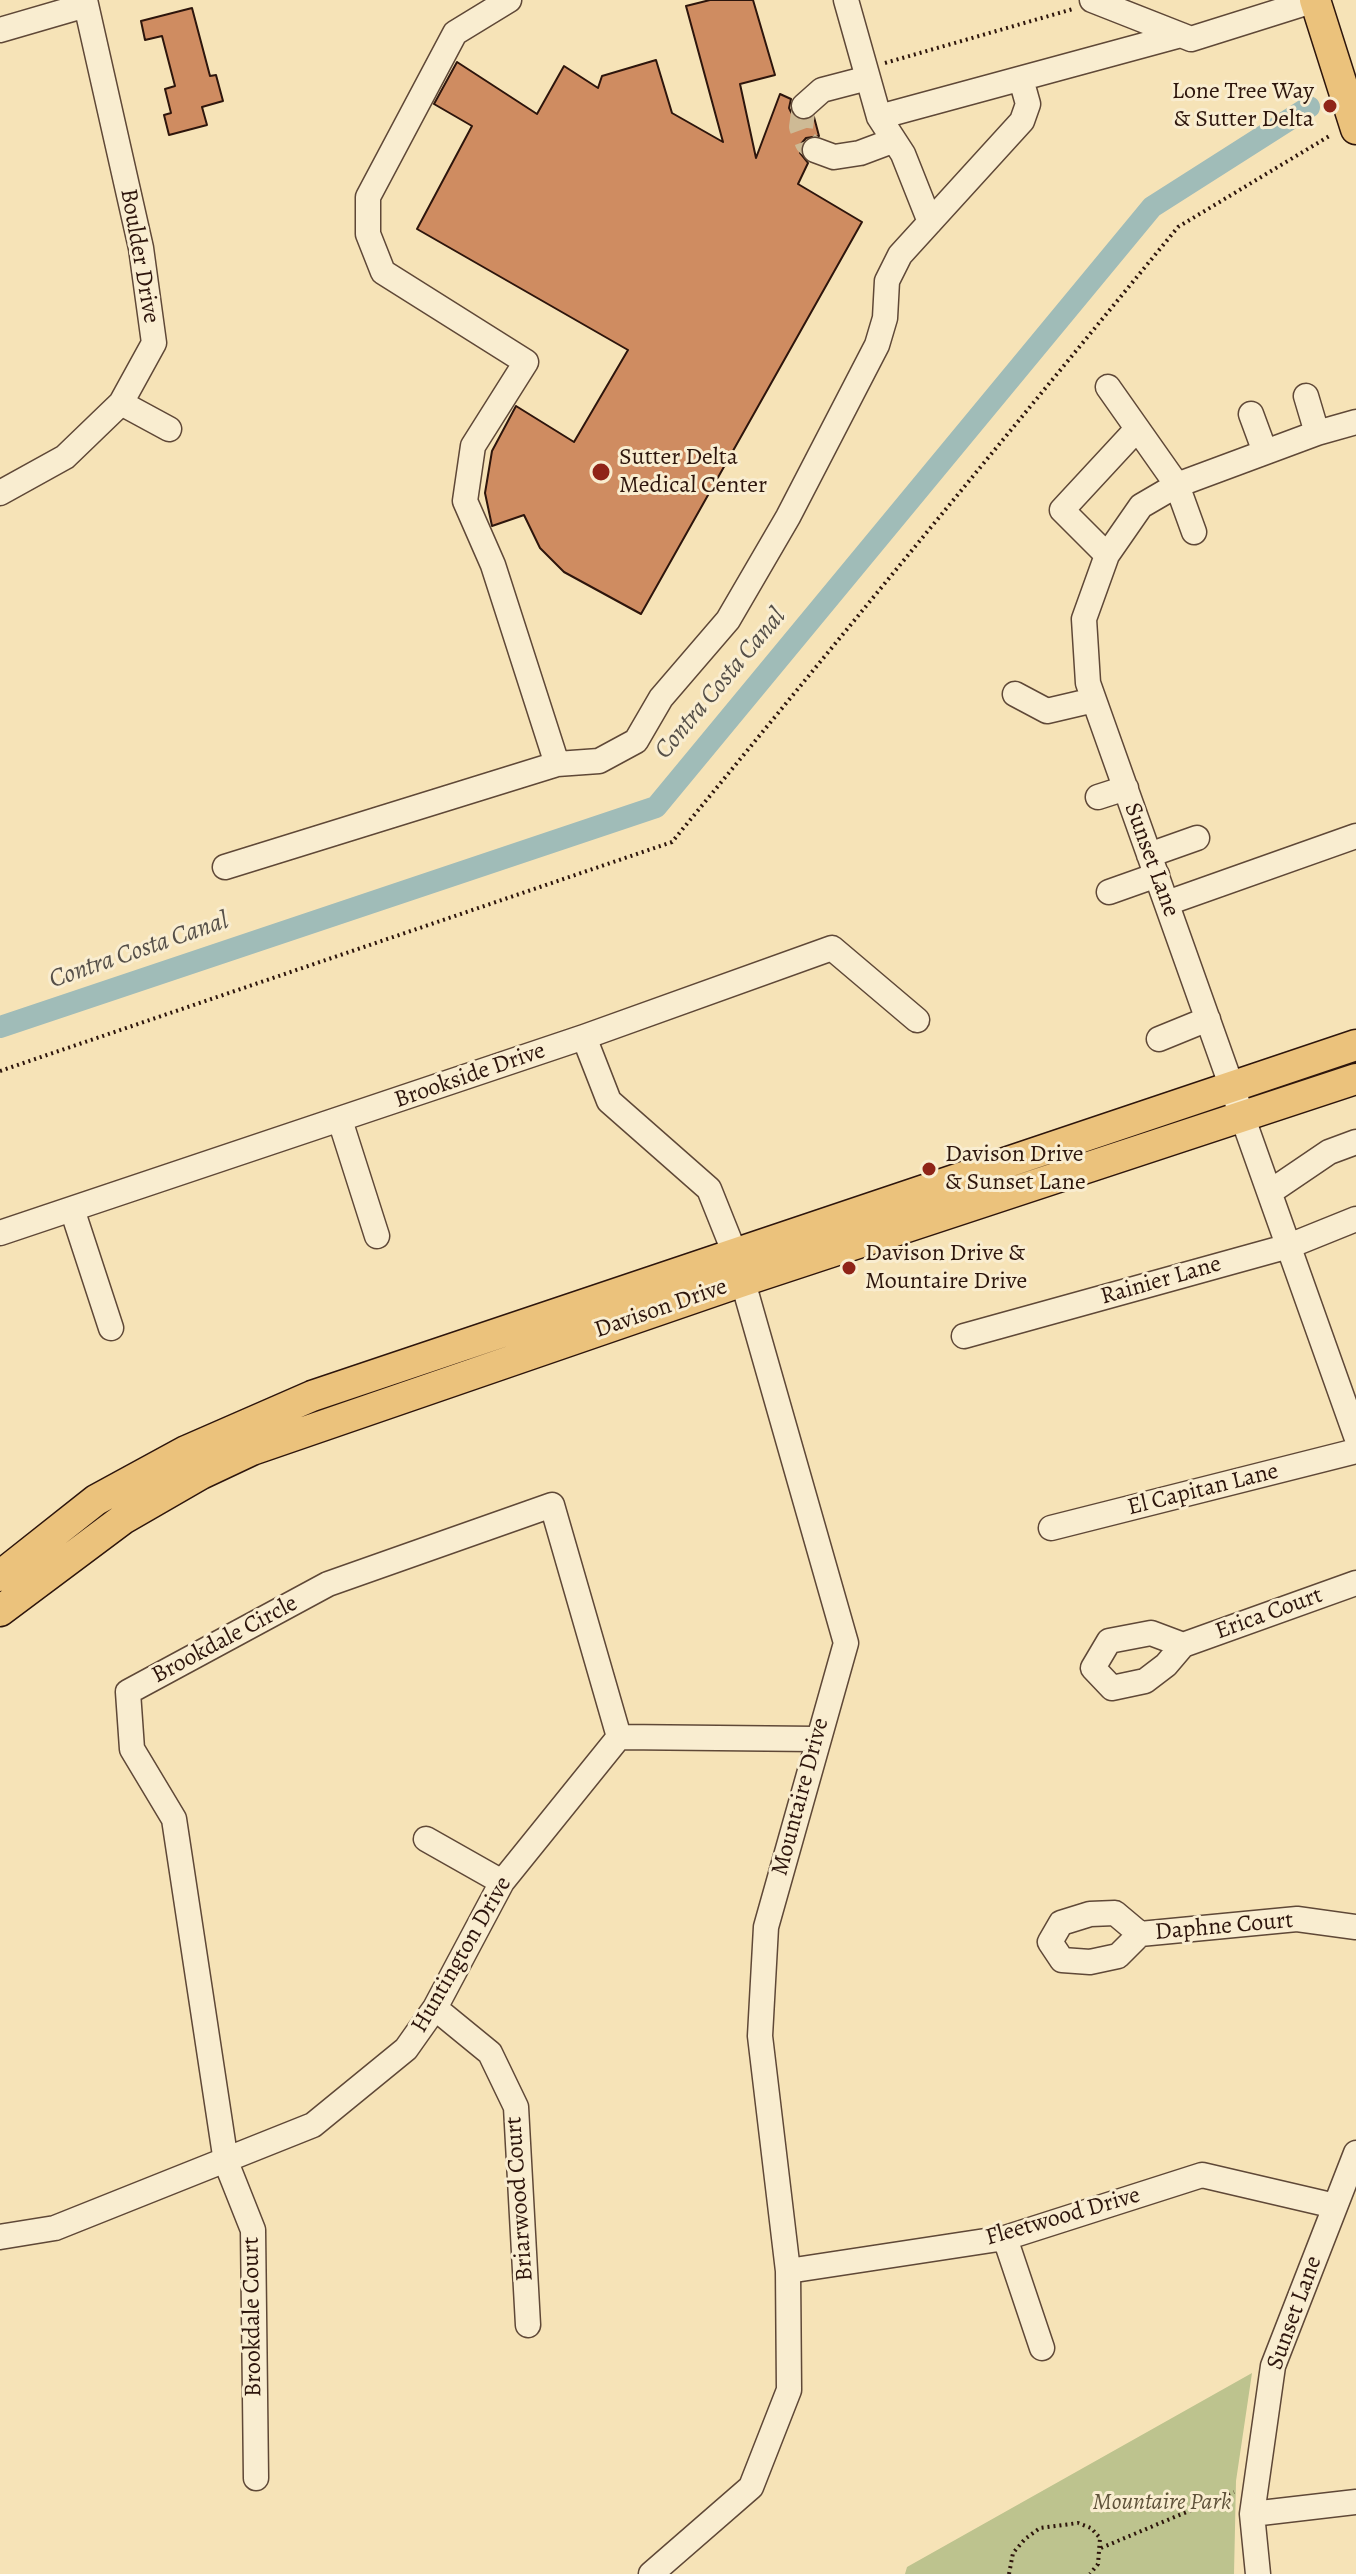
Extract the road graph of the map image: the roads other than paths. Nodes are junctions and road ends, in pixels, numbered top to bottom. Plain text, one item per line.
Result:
1 (509, 0) edge
2 (846, 0) edge
3 (1315, 0) edge
4 (86, 2) edge
5 (1085, 4) edge
6 (0, 30) edge
7 (1181, 35) junction
8 (866, 70) junction
9 (1021, 79) junction
10 (804, 106) dead end
11 (879, 117) junction
12 (1356, 129) edge
13 (892, 141) junction
14 (815, 150) dead end
15 (930, 222) junction
16 (1108, 387) dead end
17 (1306, 396) dead end
18 (121, 403) junction
19 (1251, 414) dead end
20 (1356, 422) edge
21 (169, 429) dead end
22 (1137, 429) junction
23 (1317, 433) junction
24 (1265, 452) junction
25 (1177, 485) junction
26 (0, 493) edge
27 (1194, 532) dead end
28 (1107, 555) junction
29 (1015, 694) dead end
30 (1094, 700) junction
31 (557, 764) junction
32 (1126, 788) junction
33 (1098, 797) dead end
34 (1356, 836) edge
35 (1197, 838) dead end
36 (1153, 865) junction
37 (225, 867) dead end
38 (1109, 892) dead end
39 (1167, 903) junction
40 (1208, 1019) junction
41 (917, 1020) dead end
42 (584, 1037) junction
43 (1159, 1039) dead end
44 (1356, 1045) edge
45 (1356, 1079) edge
46 (1237, 1101) junction
47 (340, 1120) junction
48 (1356, 1142) edge
49 (1270, 1192) junction
50 (72, 1209) junction
51 (1356, 1219) edge
52 (0, 1233) edge
53 (377, 1236) dead end
54 (1289, 1246) junction
55 (739, 1267) junction
56 (111, 1328) dead end
57 (964, 1336) dead end
58 (1356, 1436) edge
59 (1356, 1451) edge
60 (1051, 1528) dead end
61 (0, 1576) edge
62 (1356, 1583) edge
63 (0, 1611) edge
64 (1183, 1645) dead end
65 (619, 1737) junction
66 (816, 1739) junction
67 (426, 1839) dead end
68 (502, 1882) junction
69 (1356, 1927) edge
70 (1140, 1934) dead end
71 (435, 2008) junction
72 (1356, 2153) edge
73 (226, 2162) junction
74 (1335, 2206) junction
75 (0, 2237) edge
76 (1005, 2238) junction
77 (788, 2271) junction
78 (528, 2325) dead end
79 (1042, 2348) dead end
80 (256, 2478) dead end
81 (1356, 2502) edge
82 (1252, 2514) junction
83 (653, 2574) edge
84 (1258, 2574) edge

1 - 31 street
2 - 8 street
3 - 7 street
3 - 12 main road
4 - 6 street
4 - 18 street, Boulder Drive
5 - 7 street
7 - 9 street
8 - 10 street
8 - 11 street
9 - 11 street
9 - 15 street
11 - 13 street
13 - 14 street
13 - 15 street
15 - 31 street
16 - 22 street
17 - 23 street
18 - 21 street
18 - 26 street, Boulder Drive
19 - 24 street
20 - 23 street, Sunset Lane
22 - 25 street
22 - 28 street
23 - 24 street, Sunset Lane
24 - 25 street, Sunset Lane
25 - 27 street
25 - 28 street, Sunset Lane
28 - 30 street, Sunset Lane
29 - 30 street
30 - 32 street, Sunset Lane
31 - 37 street
32 - 33 street
32 - 36 street, Sunset Lane
34 - 39 street
35 - 36 street
36 - 38 street
36 - 39 street, Sunset Lane
39 - 40 street, Sunset Lane
40 - 43 street
40 - 46 street, Sunset Lane
41 - 42 street, Brookside Drive
42 - 47 street, Brookside Drive
42 - 55 street, Mountaire Drive
44 - 46 main road, Davison Drive
45 - 46 main road, Davison Drive
46 - 49 street, Sunset Lane
46 - 55 main road, Davison Drive
47 - 50 street, Brookside Drive
47 - 53 street
48 - 49 street
49 - 54 street, Sunset Lane
50 - 52 street, Brookside Drive
50 - 56 street
51 - 54 street, Rainier Lane
54 - 57 street, Rainier Lane
54 - 58 street, Sunset Lane
55 - 61 main road, Davison Drive
55 - 63 main road, Davison Drive
55 - 66 street, Mountaire Drive
59 - 60 street, El Capitan Lane
62 - 64 street, Erica Court
65 - 66 street
65 - 68 street, Huntington Drive
65 - 73 street, Brookdale Circle
66 - 77 street, Mountaire Drive
67 - 68 street
68 - 71 street, Huntington Drive
69 - 70 street, Daphne Court
71 - 73 street, Huntington Drive
71 - 78 street, Briarwood Court
72 - 74 street, Sunset Lane
73 - 75 street, Huntington Drive
73 - 80 street, Brookdale Court
74 - 76 street, Fleetwood Drive
74 - 82 street, Sunset Lane
76 - 77 street, Fleetwood Drive
76 - 79 street
77 - 83 street, Mountaire Drive
81 - 82 street
82 - 84 street, Sunset Lane

